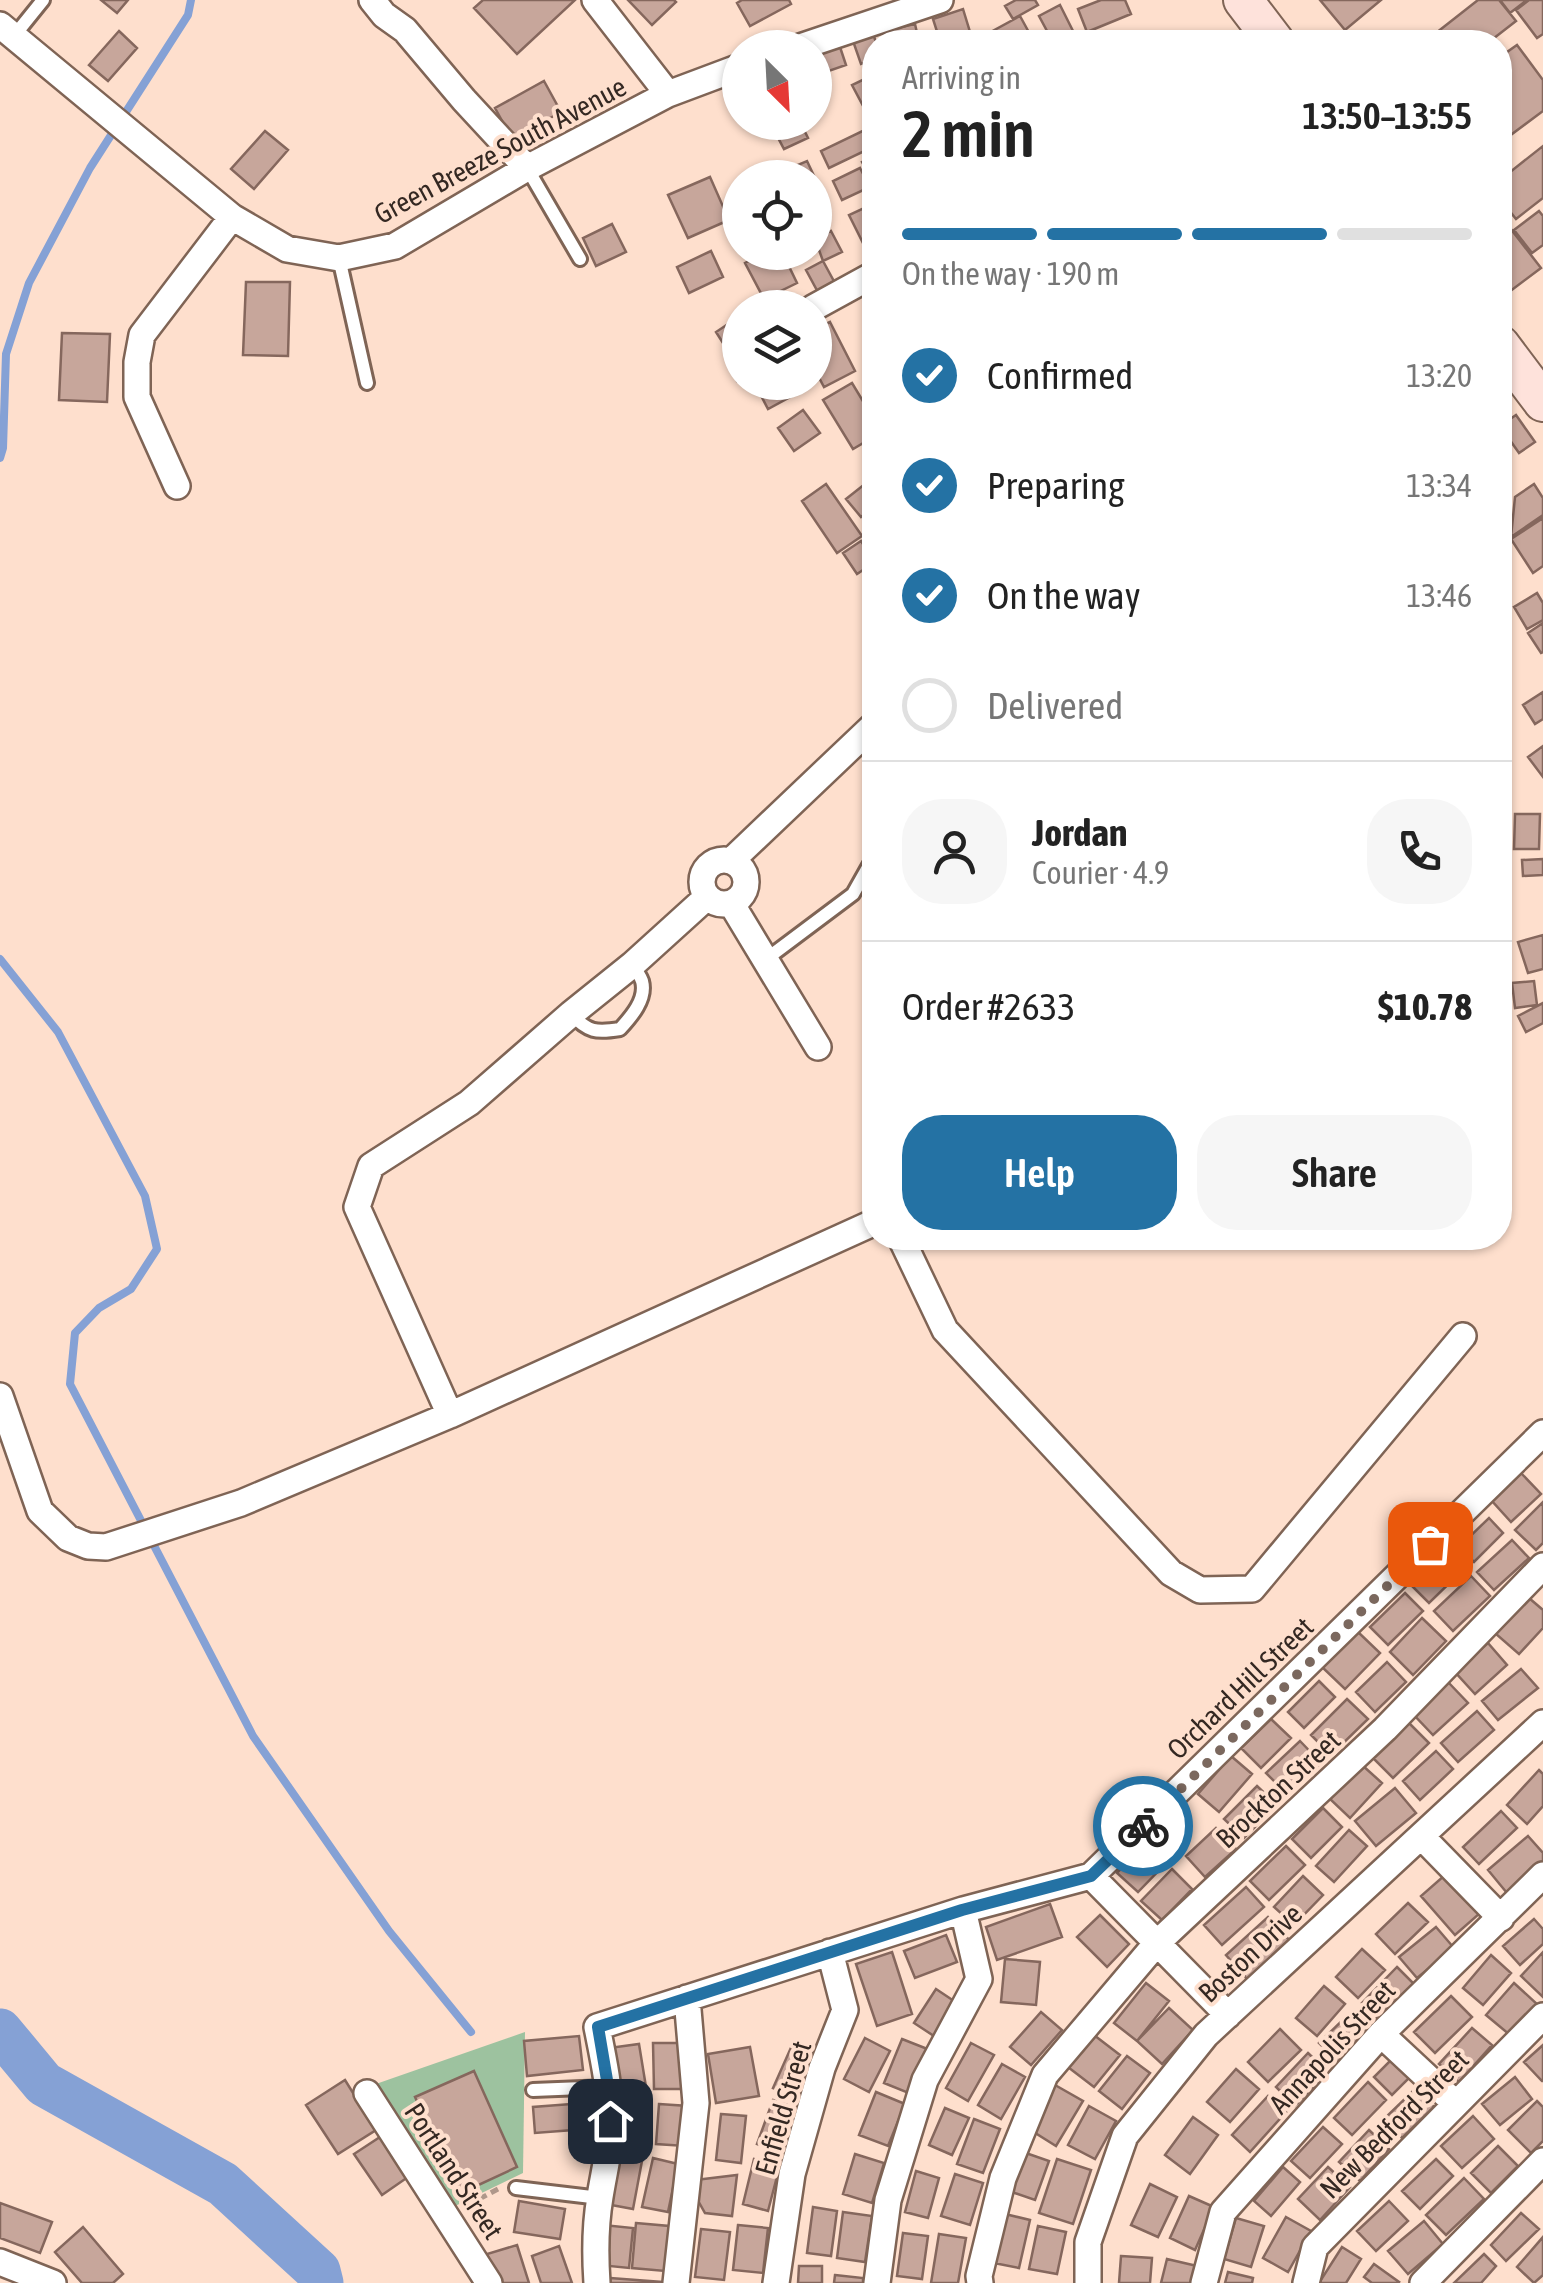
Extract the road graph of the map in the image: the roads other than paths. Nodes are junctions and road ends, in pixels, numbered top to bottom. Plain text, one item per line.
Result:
1 (43, 0) edge
2 (372, 0) edge
3 (596, 0) edge
4 (940, 0) edge
5 (1243, 0) edge
6 (7, 30) edge
7 (1266, 30) edge
8 (832, 36) edge
9 (722, 73) edge
10 (668, 94) junction
11 (527, 168) junction
12 (232, 217) junction
13 (338, 258) junction
14 (580, 259) dead end
15 (862, 281) edge
16 (832, 298) edge
17 (1512, 361) edge
18 (367, 383) dead end
19 (1543, 402) edge
20 (177, 486) dead end
21 (862, 736) edge
22 (732, 860) junction
23 (862, 878) edge
24 (719, 900) junction
25 (766, 960) junction
26 (632, 965) junction
27 (571, 1014) junction
28 (818, 1047) dead end
29 (862, 1228) edge
30 (906, 1250) edge
31 (1463, 1336) dead end
32 (0, 1396) edge
33 (450, 1415) junction
34 (1543, 1433) edge
35 (1543, 1566) edge
36 (1543, 1724) edge
37 (1421, 1836) junction
38 (1543, 1875) edge
39 (1091, 1876) junction
40 (962, 1910) junction
41 (1501, 1918) junction
42 (1156, 1944) junction
43 (830, 1952) junction
44 (687, 1998) junction
45 (1228, 2015) junction
46 (1543, 2016) edge
47 (1381, 2034) junction
48 (608, 2086) junction
49 (534, 2090) dead end
50 (367, 2093) dead end
51 (1456, 2104) junction
52 (1543, 2161) edge
53 (516, 2188) road end
54 (600, 2198) junction
55 (0, 2262) edge
56 (52, 2283) edge
57 (489, 2283) edge
58 (596, 2283) edge
59 (676, 2283) edge
60 (776, 2283) edge
61 (877, 2283) edge
62 (980, 2283) edge
63 (1088, 2283) edge
64 (1204, 2283) edge
65 (1306, 2283) edge
66 (1423, 2283) edge

1 - 6 lane
2 - 11 street
3 - 10 street
4 - 8 street
5 - 7 main road
6 - 12 street, Green Breeze South Avenue
9 - 10 street, Green Breeze South Avenue
10 - 11 street, Green Breeze South Avenue
11 - 13 street, Green Breeze South Avenue
11 - 14 lane
12 - 13 street, Green Breeze South Avenue
12 - 20 street
13 - 18 lane
15 - 16 street
17 - 19 main road
21 - 22 street
22 - 24 street
22 - 24 street
23 - 25 lane
24 - 25 street
24 - 26 street
25 - 28 street
26 - 27 street
26 - 27 lane
27 - 33 street
29 - 33 street
30 - 31 street
32 - 33 street
34 - 39 street, Orchard Hill Street
35 - 42 street, Brockton Street
36 - 37 street, Boston Drive
37 - 41 street
37 - 45 street, Boston Drive
38 - 41 street, Annapolis Street
39 - 40 street, Orchard Hill Street
39 - 42 street
40 - 43 street, Orchard Hill Street
40 - 61 street
41 - 47 street, Annapolis Street
42 - 45 street
42 - 62 street, Brockton Street
43 - 44 street, Orchard Hill Street
43 - 60 street, Enfield Street
44 - 48 street, Orchard Hill Street
44 - 59 street
45 - 63 street, Boston Drive
46 - 51 street, New Bedford Street
47 - 51 street
47 - 64 street, Annapolis Street
48 - 49 lane
48 - 54 street
50 - 57 street, Portland Street
51 - 65 street, New Bedford Street
52 - 66 street
53 - 54 lane
54 - 58 street
55 - 56 street

